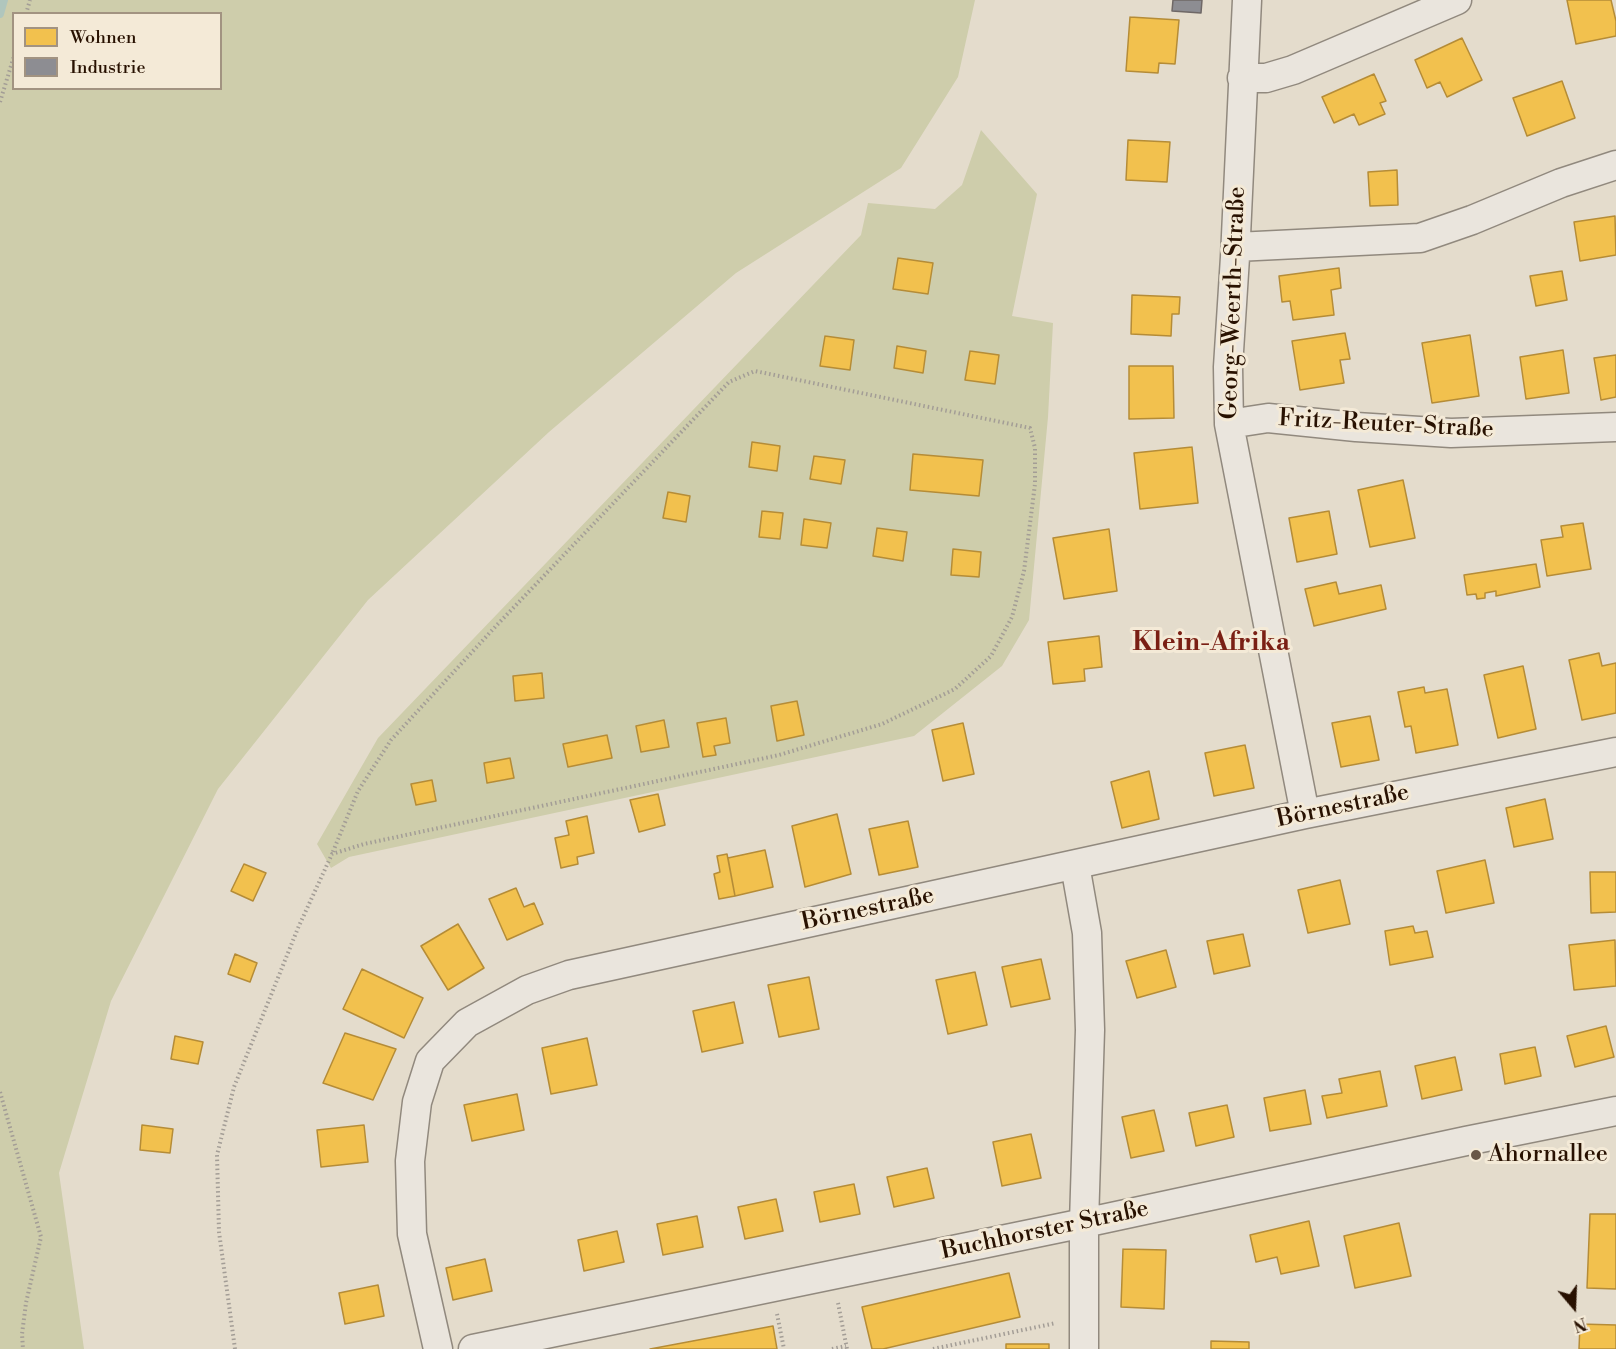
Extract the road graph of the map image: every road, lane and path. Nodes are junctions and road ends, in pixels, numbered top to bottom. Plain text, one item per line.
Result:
1 (1247, 0) edge
2 (1457, 0) edge
3 (12, 63) edge
4 (1242, 78) junction
5 (0, 102) edge
6 (1616, 165) edge
7 (1236, 247) junction
8 (1229, 424) junction
9 (1616, 427) edge
10 (1616, 752) edge
11 (1305, 814) junction
12 (332, 854) junction
13 (1074, 865) junction
14 (0, 1092) edge
15 (1616, 1111) edge
16 (1084, 1223) junction
17 (837, 1295) dead end
18 (776, 1308) dead end
19 (1063, 1321) dead end
20 (847, 1348) edge
21 (24, 1349) edge
22 (235, 1349) edge
23 (438, 1349) edge
24 (473, 1349) edge
25 (784, 1349) edge
26 (832, 1349) edge
27 (933, 1349) edge
28 (1084, 1349) edge

1 - 4 street, Georg-Weerth-Straße
2 - 4 street
3 - 5 path
4 - 7 street, Georg-Weerth-Straße
6 - 7 street
7 - 8 street, Georg-Weerth-Straße
8 - 9 street, Fritz-Reuter-Straße
8 - 11 street, Georg-Weerth-Straße
10 - 11 street, Börnestraße
11 - 13 street, Börnestraße
12 - 12 path
12 - 22 path
13 - 16 street
13 - 23 street, Börnestraße
14 - 21 path
15 - 16 street, Buchhorster Straße
16 - 24 street, Buchhorster Straße
16 - 28 street
17 - 20 path
18 - 25 path
19 - 27 path
20 - 26 path

